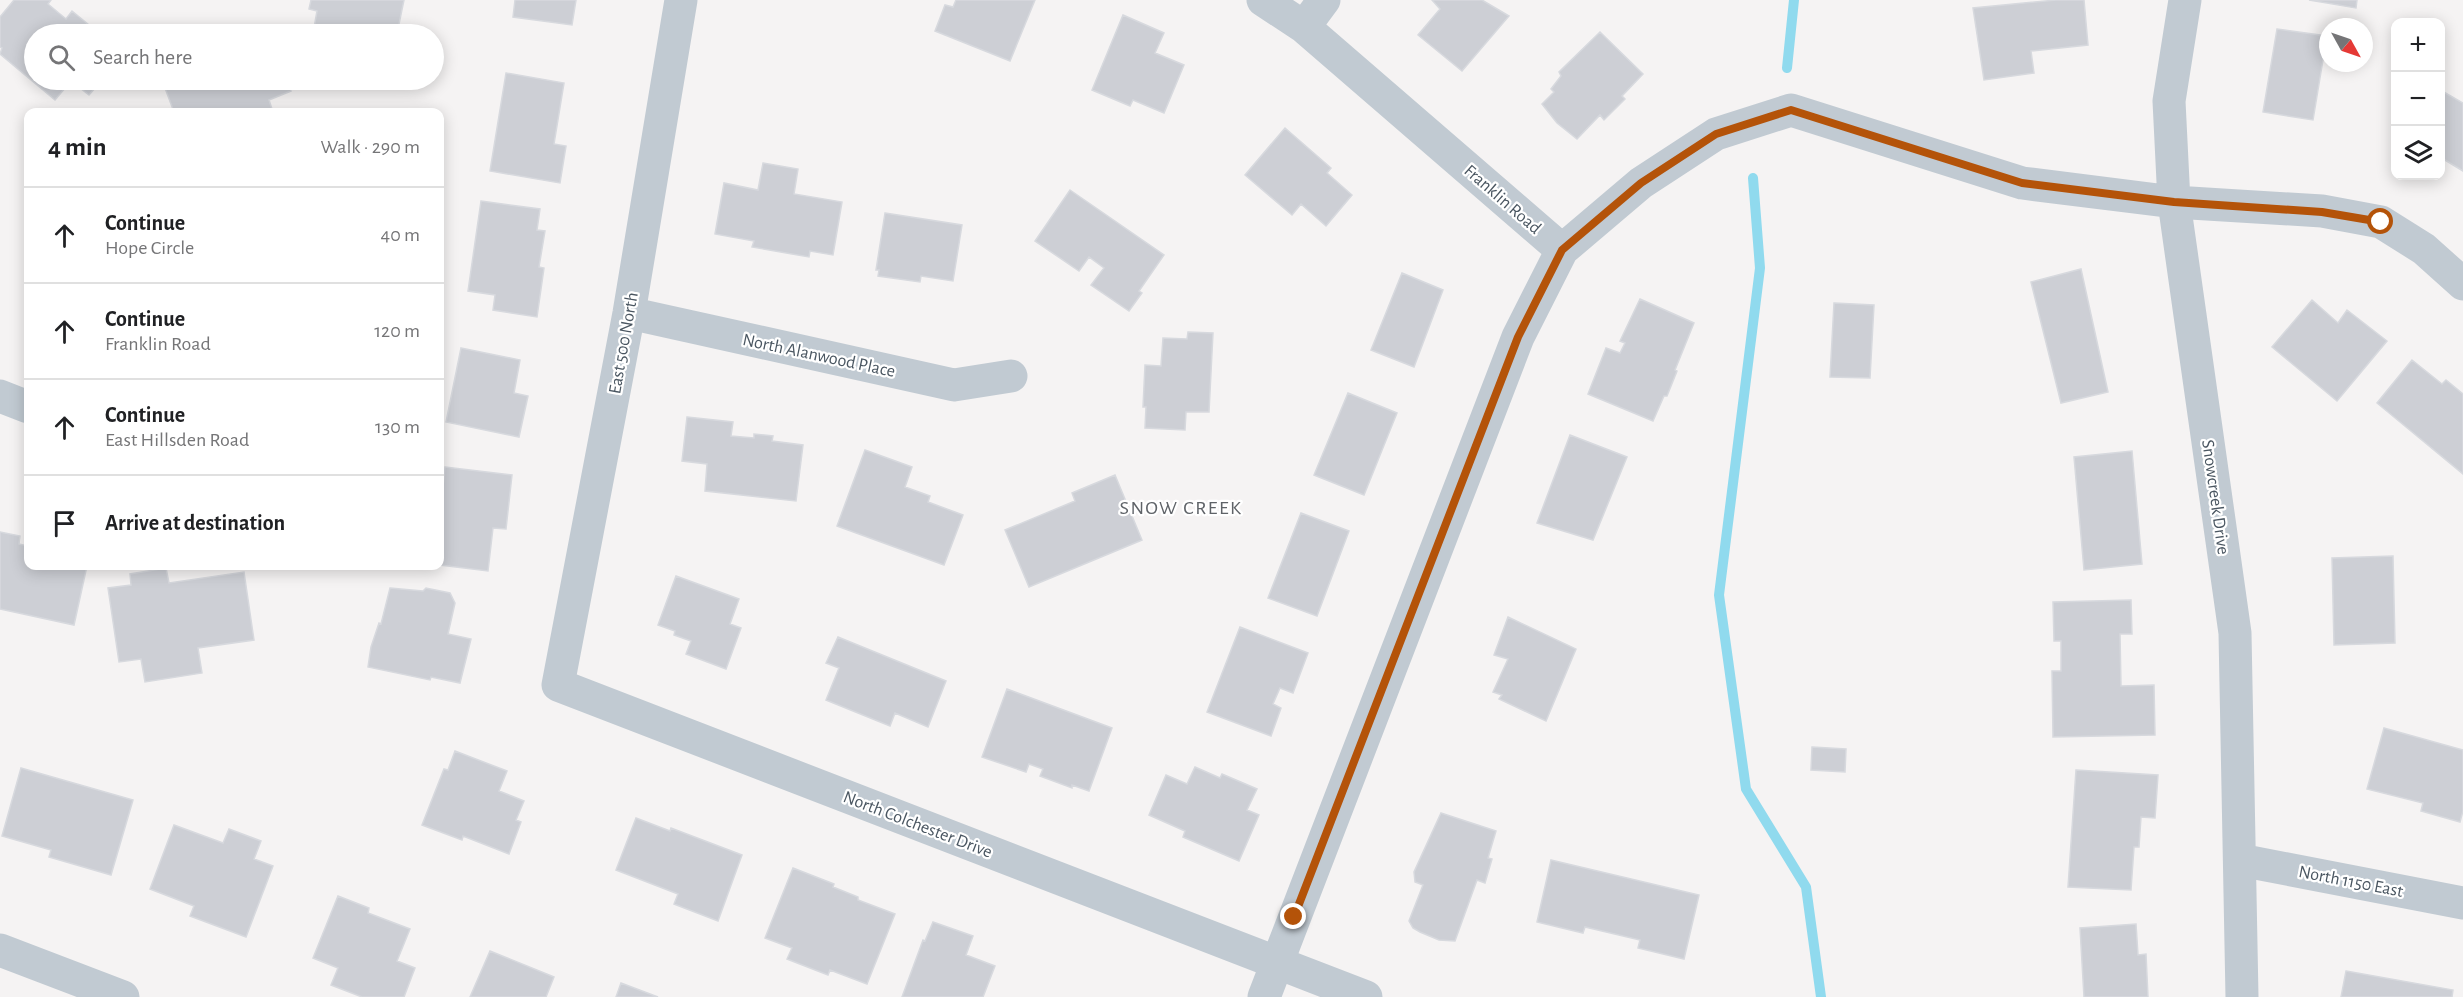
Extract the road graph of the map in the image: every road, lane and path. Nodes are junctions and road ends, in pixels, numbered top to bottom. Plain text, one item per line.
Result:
1 (681, 0) edge
2 (1263, 0) edge
3 (1324, 0) edge
4 (2185, 0) edge
5 (1304, 27) junction
6 (2174, 202) junction
7 (1562, 250) junction
8 (2463, 284) edge
9 (628, 313) junction
10 (1011, 376) dead end
11 (0, 396) edge
12 (24, 405) edge
13 (558, 685) joint
14 (2240, 860) junction
15 (2463, 903) edge
16 (0, 950) edge
17 (1277, 962) junction
18 (123, 997) edge
19 (1264, 997) edge
20 (1366, 997) edge
21 (2242, 997) edge

1 - 9 street, East 500 North
2 - 5 street, Franklin Road
3 - 5 street
4 - 6 street, Snowcreek Drive
5 - 7 street, Franklin Road
6 - 7 street
6 - 8 street
6 - 14 street, Snowcreek Drive
7 - 17 street
9 - 10 street, North Alanwood Place
9 - 13 street, East 500 North
11 - 12 street
13 - 17 street, North Colchester Drive
14 - 15 street, North 1150 East
14 - 21 street, Snowcreek Drive
16 - 18 street
17 - 19 street
17 - 20 street, North Colchester Drive

